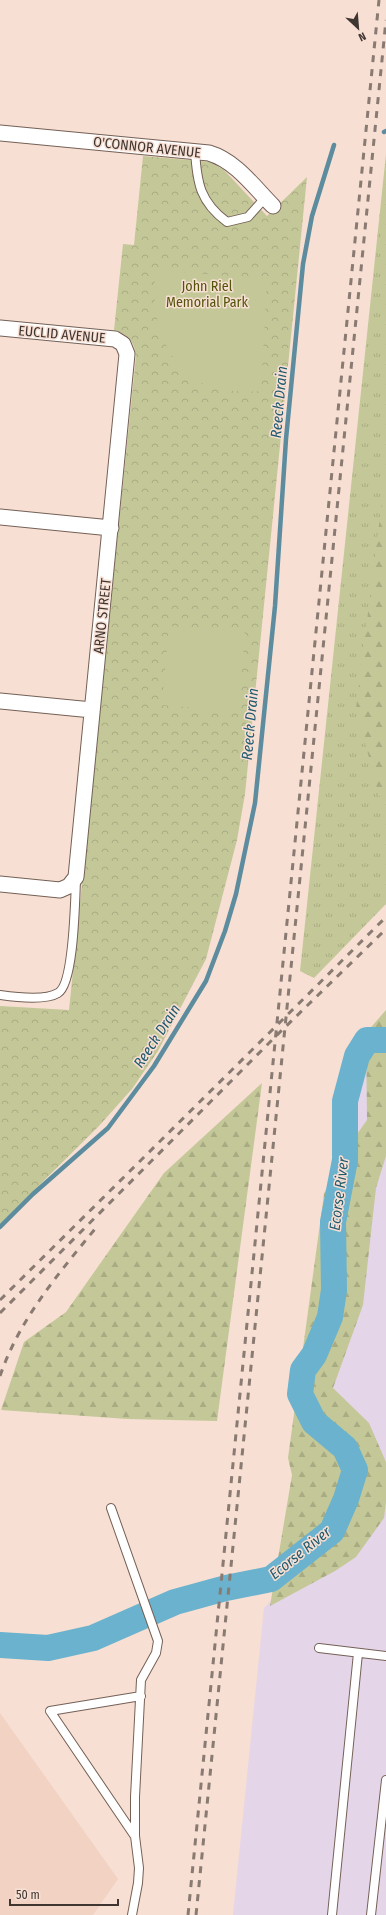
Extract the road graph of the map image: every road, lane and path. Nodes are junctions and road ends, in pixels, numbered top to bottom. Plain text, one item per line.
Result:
1 (0, 132) edge
2 (194, 151) junction
3 (269, 202) joint
4 (0, 328) edge
5 (123, 344) joint
6 (0, 518) edge
7 (111, 528) junction
8 (0, 701) edge
9 (92, 710) junction
10 (72, 881) junction
11 (0, 884) edge
12 (0, 995) edge
13 (111, 1508) dead end
14 (319, 1648) dead end
15 (358, 1653) junction
16 (386, 1656) edge
17 (140, 1696) junction
18 (386, 1780) edge
19 (135, 1836) junction
20 (132, 1915) edge
21 (332, 1915) edge
22 (371, 1915) edge

1 - 2 street, O'CONNOR AVENUE
2 - 3 street, O'CONNOR AVENUE
2 - 3 lane
4 - 5 street, EUCLID AVENUE
5 - 7 street, ARNO STREET
6 - 7 street
7 - 9 street, ARNO STREET
8 - 9 street
9 - 10 street, ARNO STREET
10 - 11 street
10 - 12 lane
13 - 17 lane
14 - 15 lane
15 - 16 lane
15 - 21 lane
17 - 19 lane
17 - 19 lane
18 - 22 lane
19 - 20 lane

